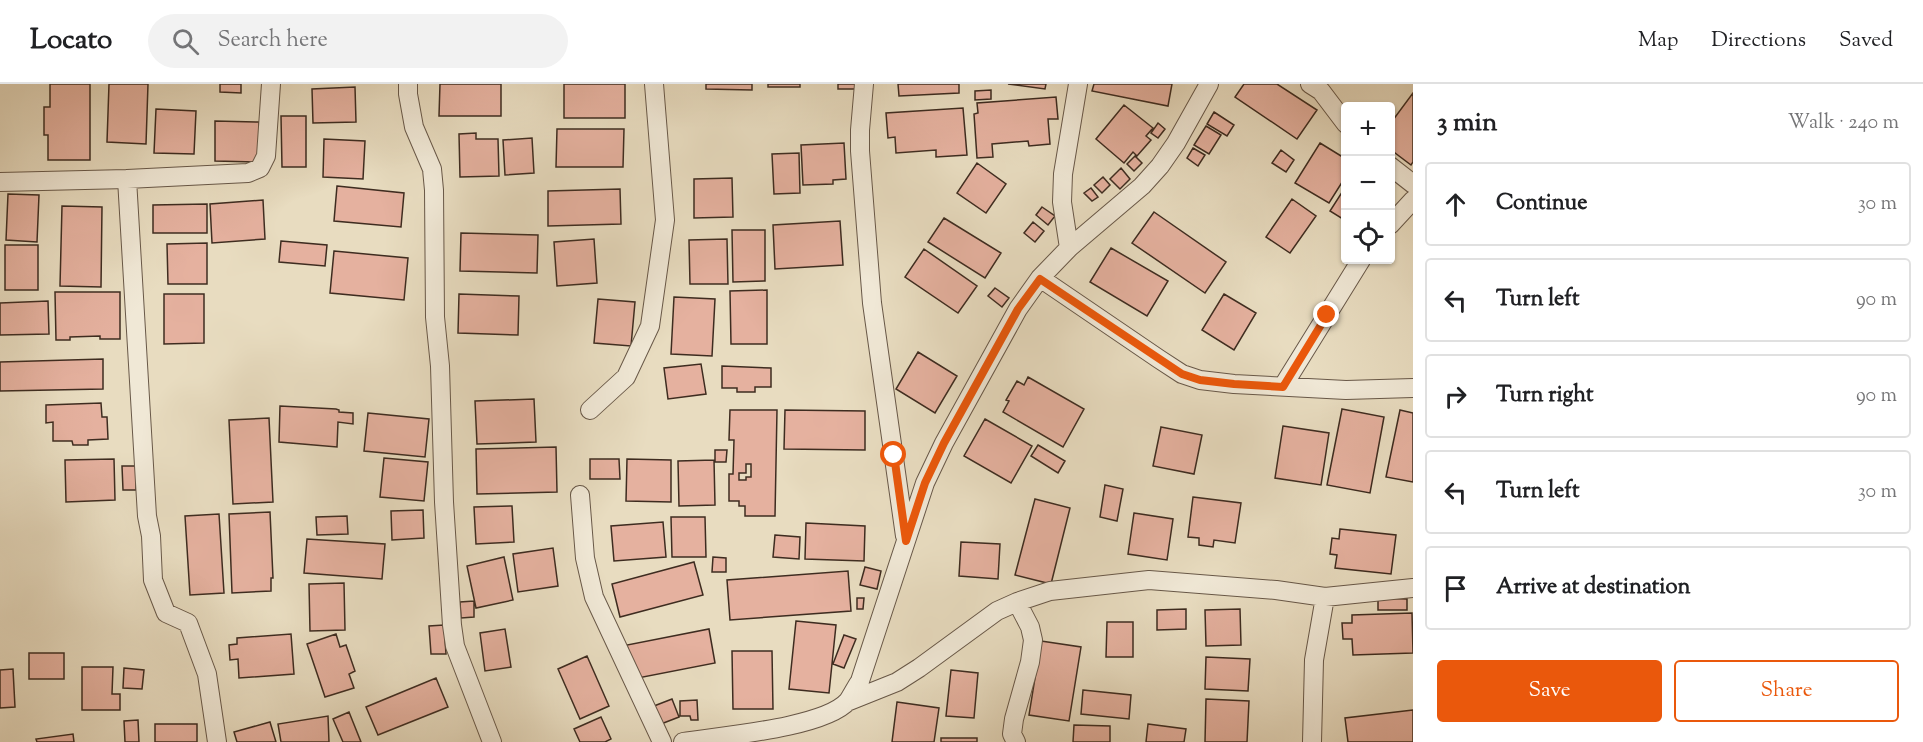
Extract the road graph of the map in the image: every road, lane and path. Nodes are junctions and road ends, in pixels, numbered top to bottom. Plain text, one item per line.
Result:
1 (271, 84) edge
2 (408, 84) edge
3 (654, 84) edge
4 (864, 84) edge
5 (1078, 84) edge
6 (1209, 84) edge
7 (1310, 84) edge
8 (1341, 117) edge
9 (1395, 170) edge
10 (127, 179) junction
11 (0, 182) edge
12 (1413, 184) edge
13 (1413, 200) edge
14 (1395, 220) edge
15 (1069, 248) junction
16 (1359, 264) edge
17 (1040, 279) junction
18 (1283, 387) junction
19 (1413, 388) edge
20 (590, 410) dead end
21 (580, 495) dead end
22 (906, 541) junction
23 (1413, 588) edge
24 (1325, 597) junction
25 (1017, 602) junction
26 (847, 702) junction
27 (217, 742) edge
28 (492, 742) edge
29 (662, 742) edge
30 (682, 742) edge
31 (1016, 742) edge
32 (1312, 742) edge

1 - 10 street
2 - 28 street
3 - 20 street
4 - 22 street
5 - 15 street
6 - 15 street
7 - 8 street
9 - 12 street
10 - 11 street
10 - 27 street
13 - 14 street
15 - 17 street
16 - 18 street
17 - 18 street
17 - 22 street
18 - 19 street
21 - 29 street
22 - 26 street
23 - 24 street
24 - 25 street
24 - 32 street
25 - 26 street
25 - 31 street
26 - 30 street

